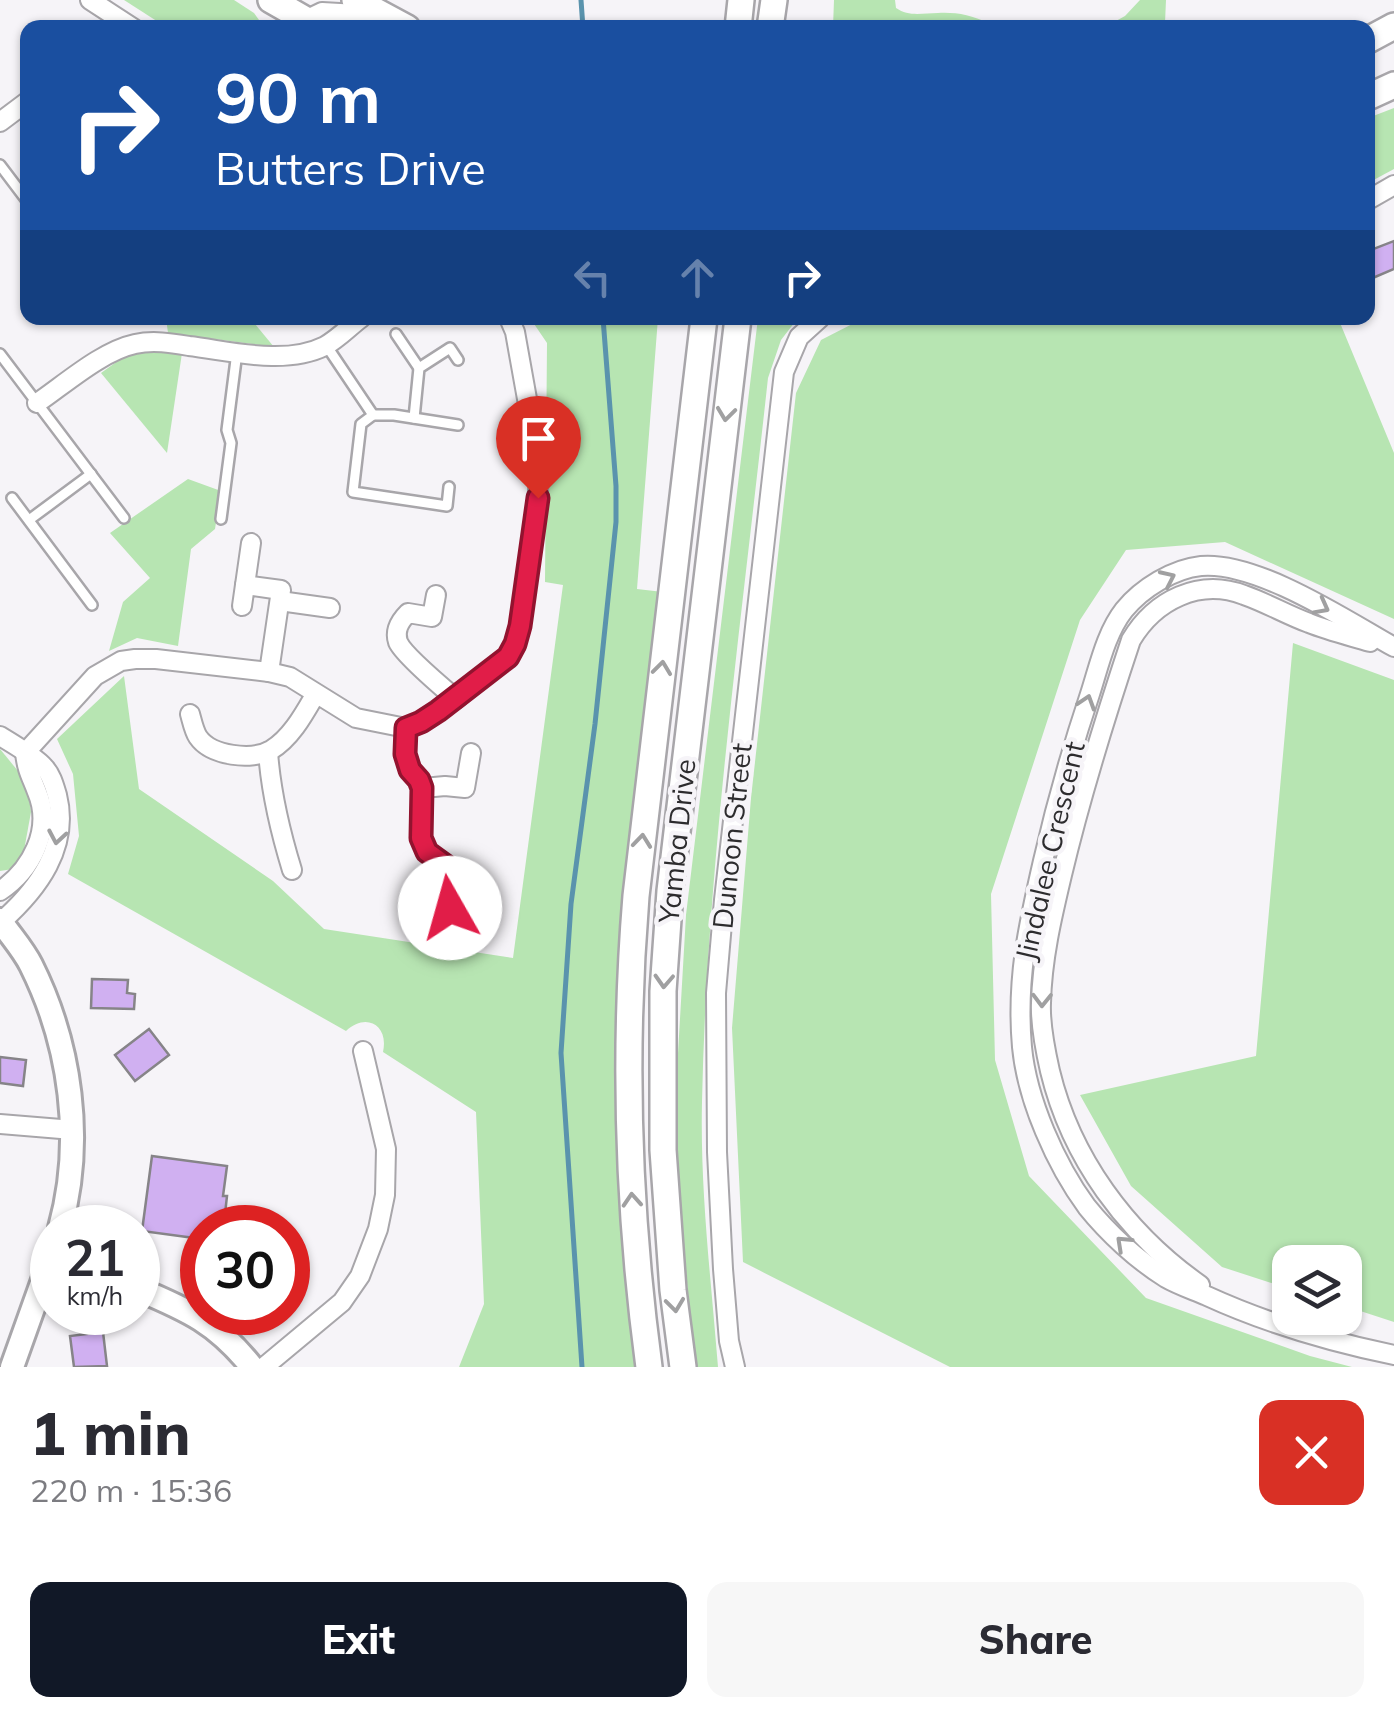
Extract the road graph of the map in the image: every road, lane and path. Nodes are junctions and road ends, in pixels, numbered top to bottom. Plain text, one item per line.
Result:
1 (90, 0) edge
2 (270, 0) edge
3 (355, 0) edge
4 (119, 20) edge
5 (304, 20) edge
6 (381, 20) edge
7 (392, 20) edge
8 (0, 166) edge
9 (20, 192) edge
10 (350, 325) edge
11 (512, 325) edge
12 (703, 325) edge
13 (737, 325) edge
14 (812, 325) edge
15 (396, 334) dead end
16 (326, 345) junction
17 (237, 352) junction
18 (0, 354) edge
19 (458, 360) dead end
20 (419, 368) junction
21 (37, 403) junction
22 (373, 415) junction
23 (414, 418) junction
24 (458, 425) dead end
25 (90, 474) junction
26 (448, 487) dead end
27 (12, 498) dead end
28 (124, 518) dead end
29 (221, 519) dead end
30 (28, 520) junction
31 (251, 543) dead end
32 (245, 585) junction
33 (436, 595) dead end
34 (280, 602) junction
35 (92, 605) dead end
36 (242, 606) dead end
37 (330, 608) dead end
38 (1394, 648) edge
39 (269, 672) junction
40 (315, 694) junction
41 (456, 699) junction
42 (190, 714) dead end
43 (406, 728) junction
44 (0, 736) edge
45 (268, 752) junction
46 (25, 753) junction
47 (471, 753) dead end
48 (422, 788) junction
49 (292, 870) dead end
50 (0, 892) edge
51 (1, 922) edge
52 (445, 931) dead end
53 (363, 1051) dead end
54 (0, 1124) edge
55 (73, 1130) junction
56 (67, 1205) edge
57 (160, 1298) edge
58 (30, 1319) edge
59 (1394, 1355) edge
60 (12, 1367) edge
61 (252, 1367) edge
62 (264, 1367) edge
63 (649, 1367) edge
64 (683, 1367) edge
65 (735, 1367) edge

1 - 4 street
2 - 5 main road
3 - 7 main road
5 - 6 street
8 - 9 lane
10 - 16 street
11 - 41 street
63 -> 12 main road, Yamba Drive
13 -> 64 main road, Yamba Drive
14 - 65 street, Dunoon Street
15 - 20 lane
16 - 17 street
16 - 22 lane
17 - 21 street
17 - 29 lane
18 - 21 lane
19 - 20 lane
20 - 23 lane
21 - 25 lane
22 - 23 lane
22 - 26 lane
23 - 24 lane
25 - 28 lane
25 - 30 lane
27 - 30 lane
30 - 35 lane
31 - 32 street
32 - 34 street
32 - 36 street
33 - 41 street
34 - 37 street
34 - 39 street
38 - 59 street, Jindalee Crescent
39 - 40 street
39 - 46 street
40 - 43 street
40 - 45 street
41 - 43 street
42 - 45 street
43 - 48 street
44 - 46 street
45 - 49 street
46 - 50 street
46 -> 51 street
47 - 48 street
48 - 52 street
51 - 55 street
53 - 62 street
54 - 55 street
55 - 56 street
57 - 61 street
58 - 60 street

